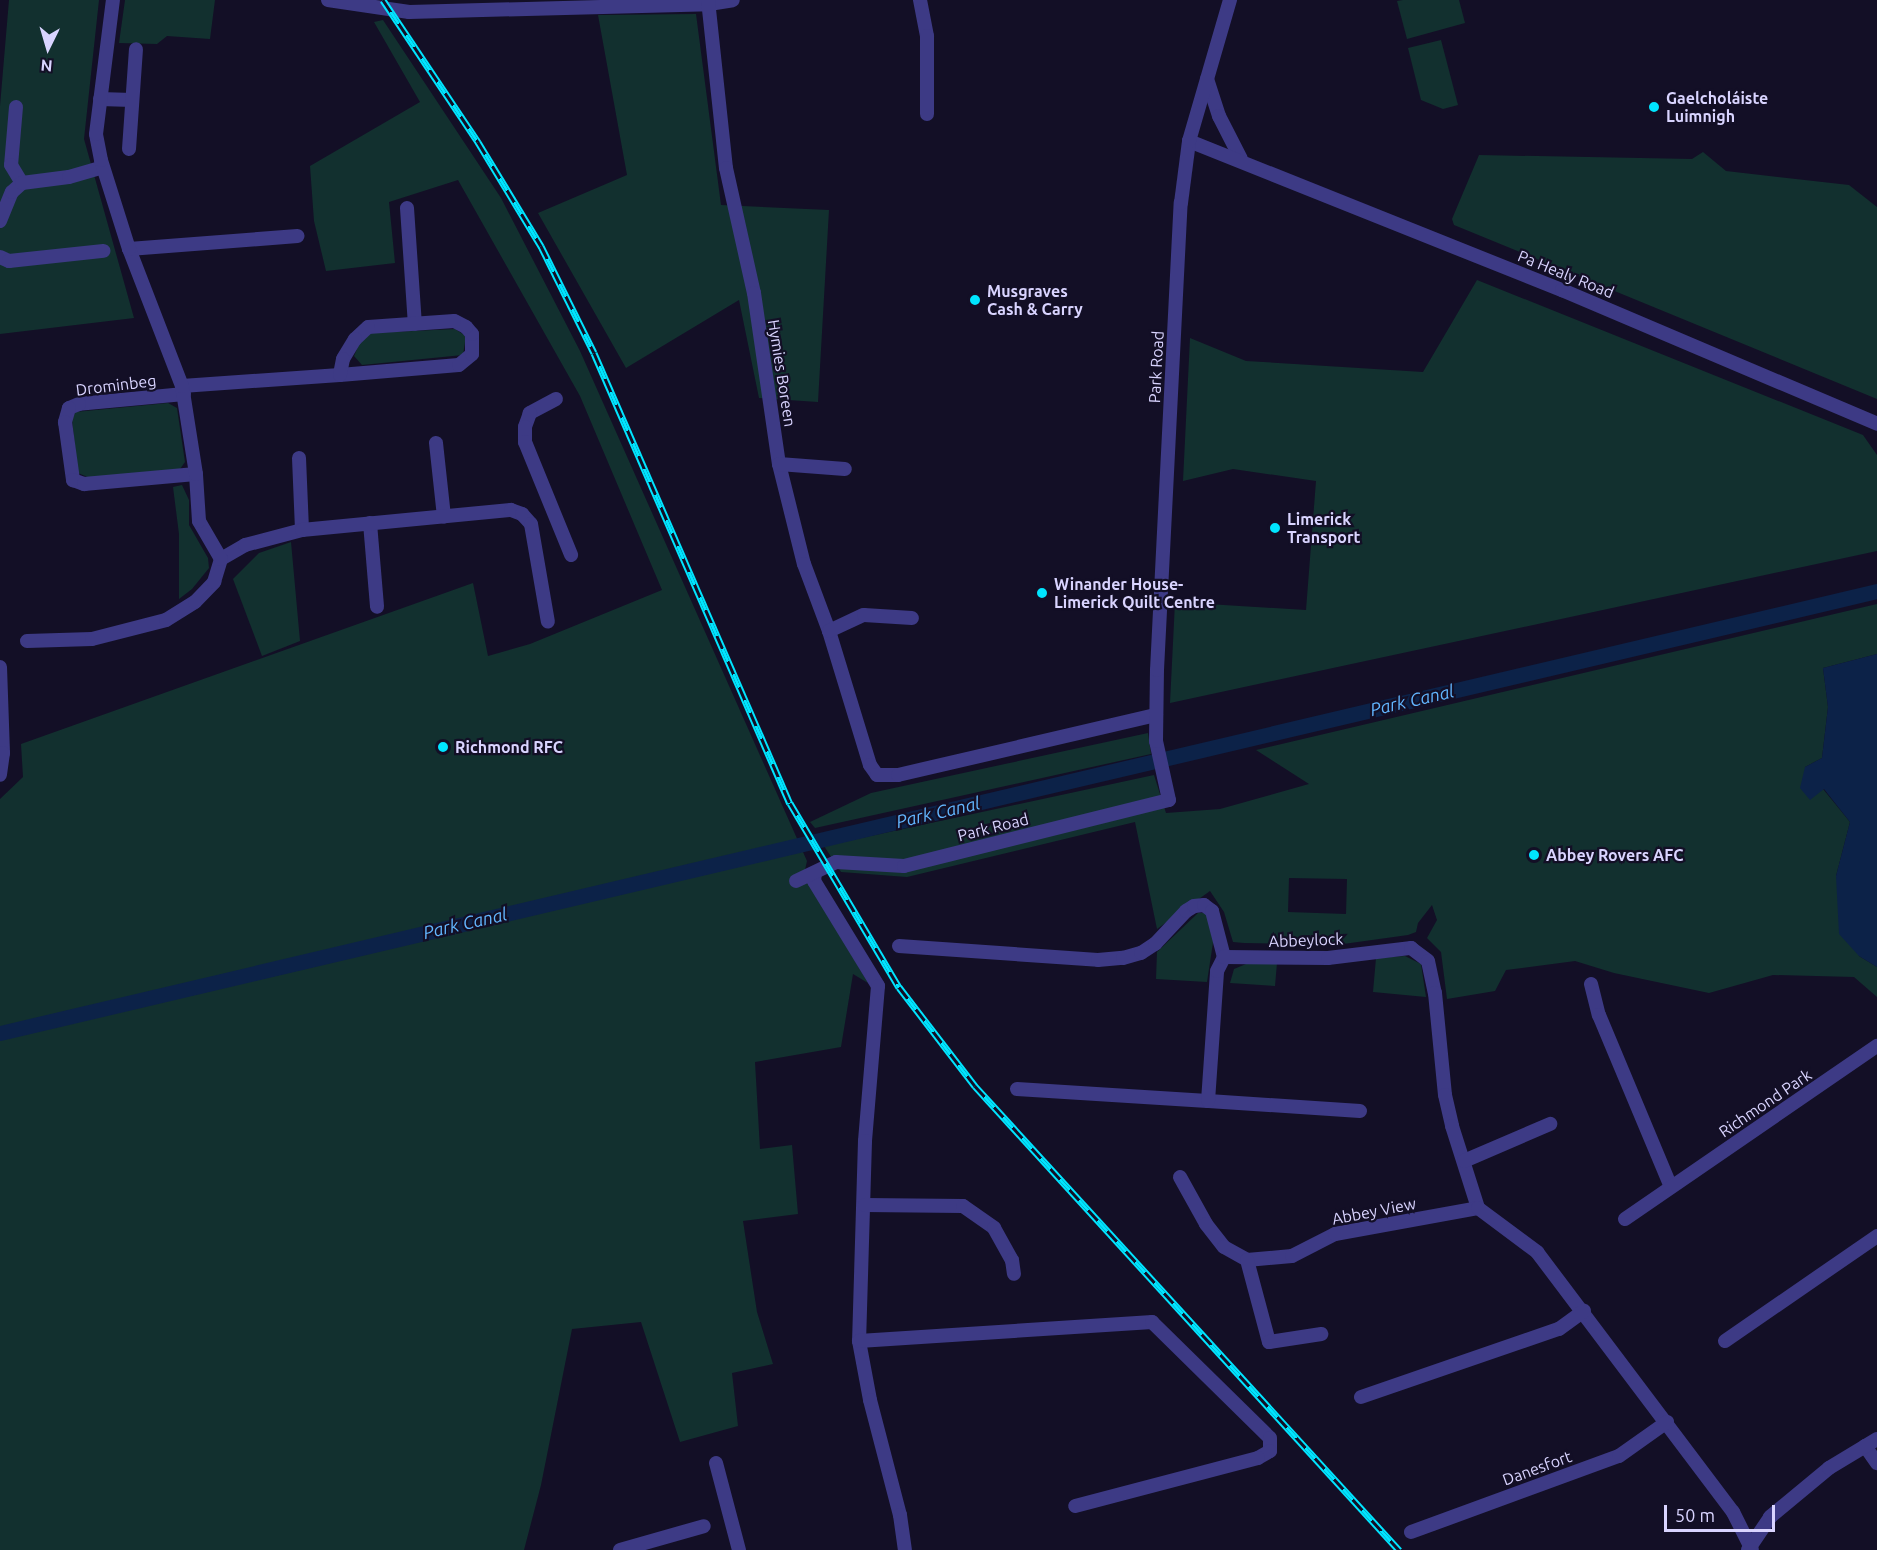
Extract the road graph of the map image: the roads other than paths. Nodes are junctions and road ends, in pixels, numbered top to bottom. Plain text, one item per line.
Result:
1 (113, 0) edge
2 (328, 0) edge
3 (733, 0) edge
4 (920, 0) edge
5 (1230, 0) edge
6 (708, 2) edge
7 (136, 49) dead end
8 (1207, 79) junction
9 (100, 99) junction
10 (132, 100) junction
11 (16, 107) dead end
12 (927, 114) dead end
13 (1189, 141) junction
14 (129, 149) dead end
15 (1241, 159) junction
16 (103, 167) junction
17 (22, 183) junction
18 (407, 208) dead end
19 (0, 221) edge
20 (297, 236) dead end
21 (129, 249) junction
22 (103, 251) dead end
23 (0, 257) edge
24 (415, 324) junction
25 (340, 375) junction
26 (183, 390) junction
27 (556, 399) dead end
28 (1877, 424) edge
29 (436, 442) dead end
30 (299, 458) dead end
31 (779, 464) junction
32 (844, 469) dead end
33 (196, 474) junction
34 (554, 514) junction
35 (444, 517) junction
36 (370, 523) junction
37 (531, 524) junction
38 (302, 530) junction
39 (571, 555) dead end
40 (222, 559) junction
41 (377, 607) dead end
42 (912, 618) dead end
43 (548, 622) dead end
44 (829, 631) junction
45 (27, 641) dead end
46 (0, 667) edge
47 (1156, 715) junction
48 (0, 775) edge
49 (815, 873) junction
50 (795, 881) dead end
51 (899, 946) dead end
52 (1224, 957) junction
53 (1591, 984) dead end
54 (1877, 1046) edge
55 (1017, 1089) dead end
56 (1208, 1101) junction
57 (1360, 1111) dead end
58 (1550, 1124) dead end
59 (1464, 1161) junction
60 (1180, 1177) dead end
61 (1671, 1187) junction
62 (864, 1205) junction
63 (1478, 1208) junction
64 (1625, 1219) dead end
65 (1877, 1236) edge
66 (1247, 1260) junction
67 (1014, 1274) dead end
68 (1584, 1311) junction
69 (1321, 1334) dead end
70 (859, 1341) junction
71 (1725, 1341) dead end
72 (1361, 1397) dead end
73 (1667, 1422) junction
74 (1871, 1442) edge
75 (716, 1463) dead end
76 (1877, 1463) edge
77 (1075, 1506) dead end
78 (704, 1526) dead end
79 (1411, 1532) dead end
80 (1750, 1549) edge
81 (620, 1550) edge
82 (739, 1550) edge
83 (905, 1550) edge

1 - 9 street, Drominbeg
2 - 6 street
3 - 6 street
4 - 12 street
5 - 8 street, Park Road
6 - 31 street, Hymies Boreen
7 - 10 street
8 - 13 street, Park Road
8 - 15 street
9 - 10 street
9 - 16 street, Drominbeg
10 - 14 street
11 - 17 street
13 - 15 street, Pa Healy Road
13 - 47 street, Park Road
15 - 28 street, Pa Healy Road
16 - 17 street
16 - 21 street, Drominbeg
17 - 19 street
18 - 24 street
20 - 21 street
21 - 26 street, Drominbeg
22 - 23 street
24 - 25 street, Drominbeg
24 - 25 street, Drominbeg
25 - 26 street, Drominbeg
26 - 33 street, Drominbeg
26 - 33 street, Drominbeg
27 - 34 street
29 - 35 street
30 - 38 street
31 - 32 street
31 - 44 street, Hymies Boreen
33 - 40 street, Drominbeg
34 - 37 street
34 - 39 street
35 - 36 street
35 - 37 street
36 - 38 street
36 - 41 street
37 - 43 street
38 - 40 street
40 - 45 street
42 - 44 street
44 - 47 street, Hymies Boreen
46 - 48 street
47 - 49 street, Park Road
49 - 50 street
49 - 62 street
51 - 52 street
52 - 56 street
52 - 59 street, Abbeylock
53 - 61 street
54 - 61 street, Richmond Park
55 - 56 street
56 - 57 street
58 - 59 street
59 - 63 street, Abbeylock
60 - 66 street
61 - 64 street, Richmond Park
62 - 67 street
62 - 70 street
63 - 66 street, Abbey View
63 - 68 street
65 - 71 street
66 - 69 street
68 - 72 street
68 - 73 street
70 - 77 street
70 - 83 street
73 - 79 street, Danesfort
73 - 80 street
74 - 76 street
74 - 80 street
75 - 82 street
78 - 81 street

